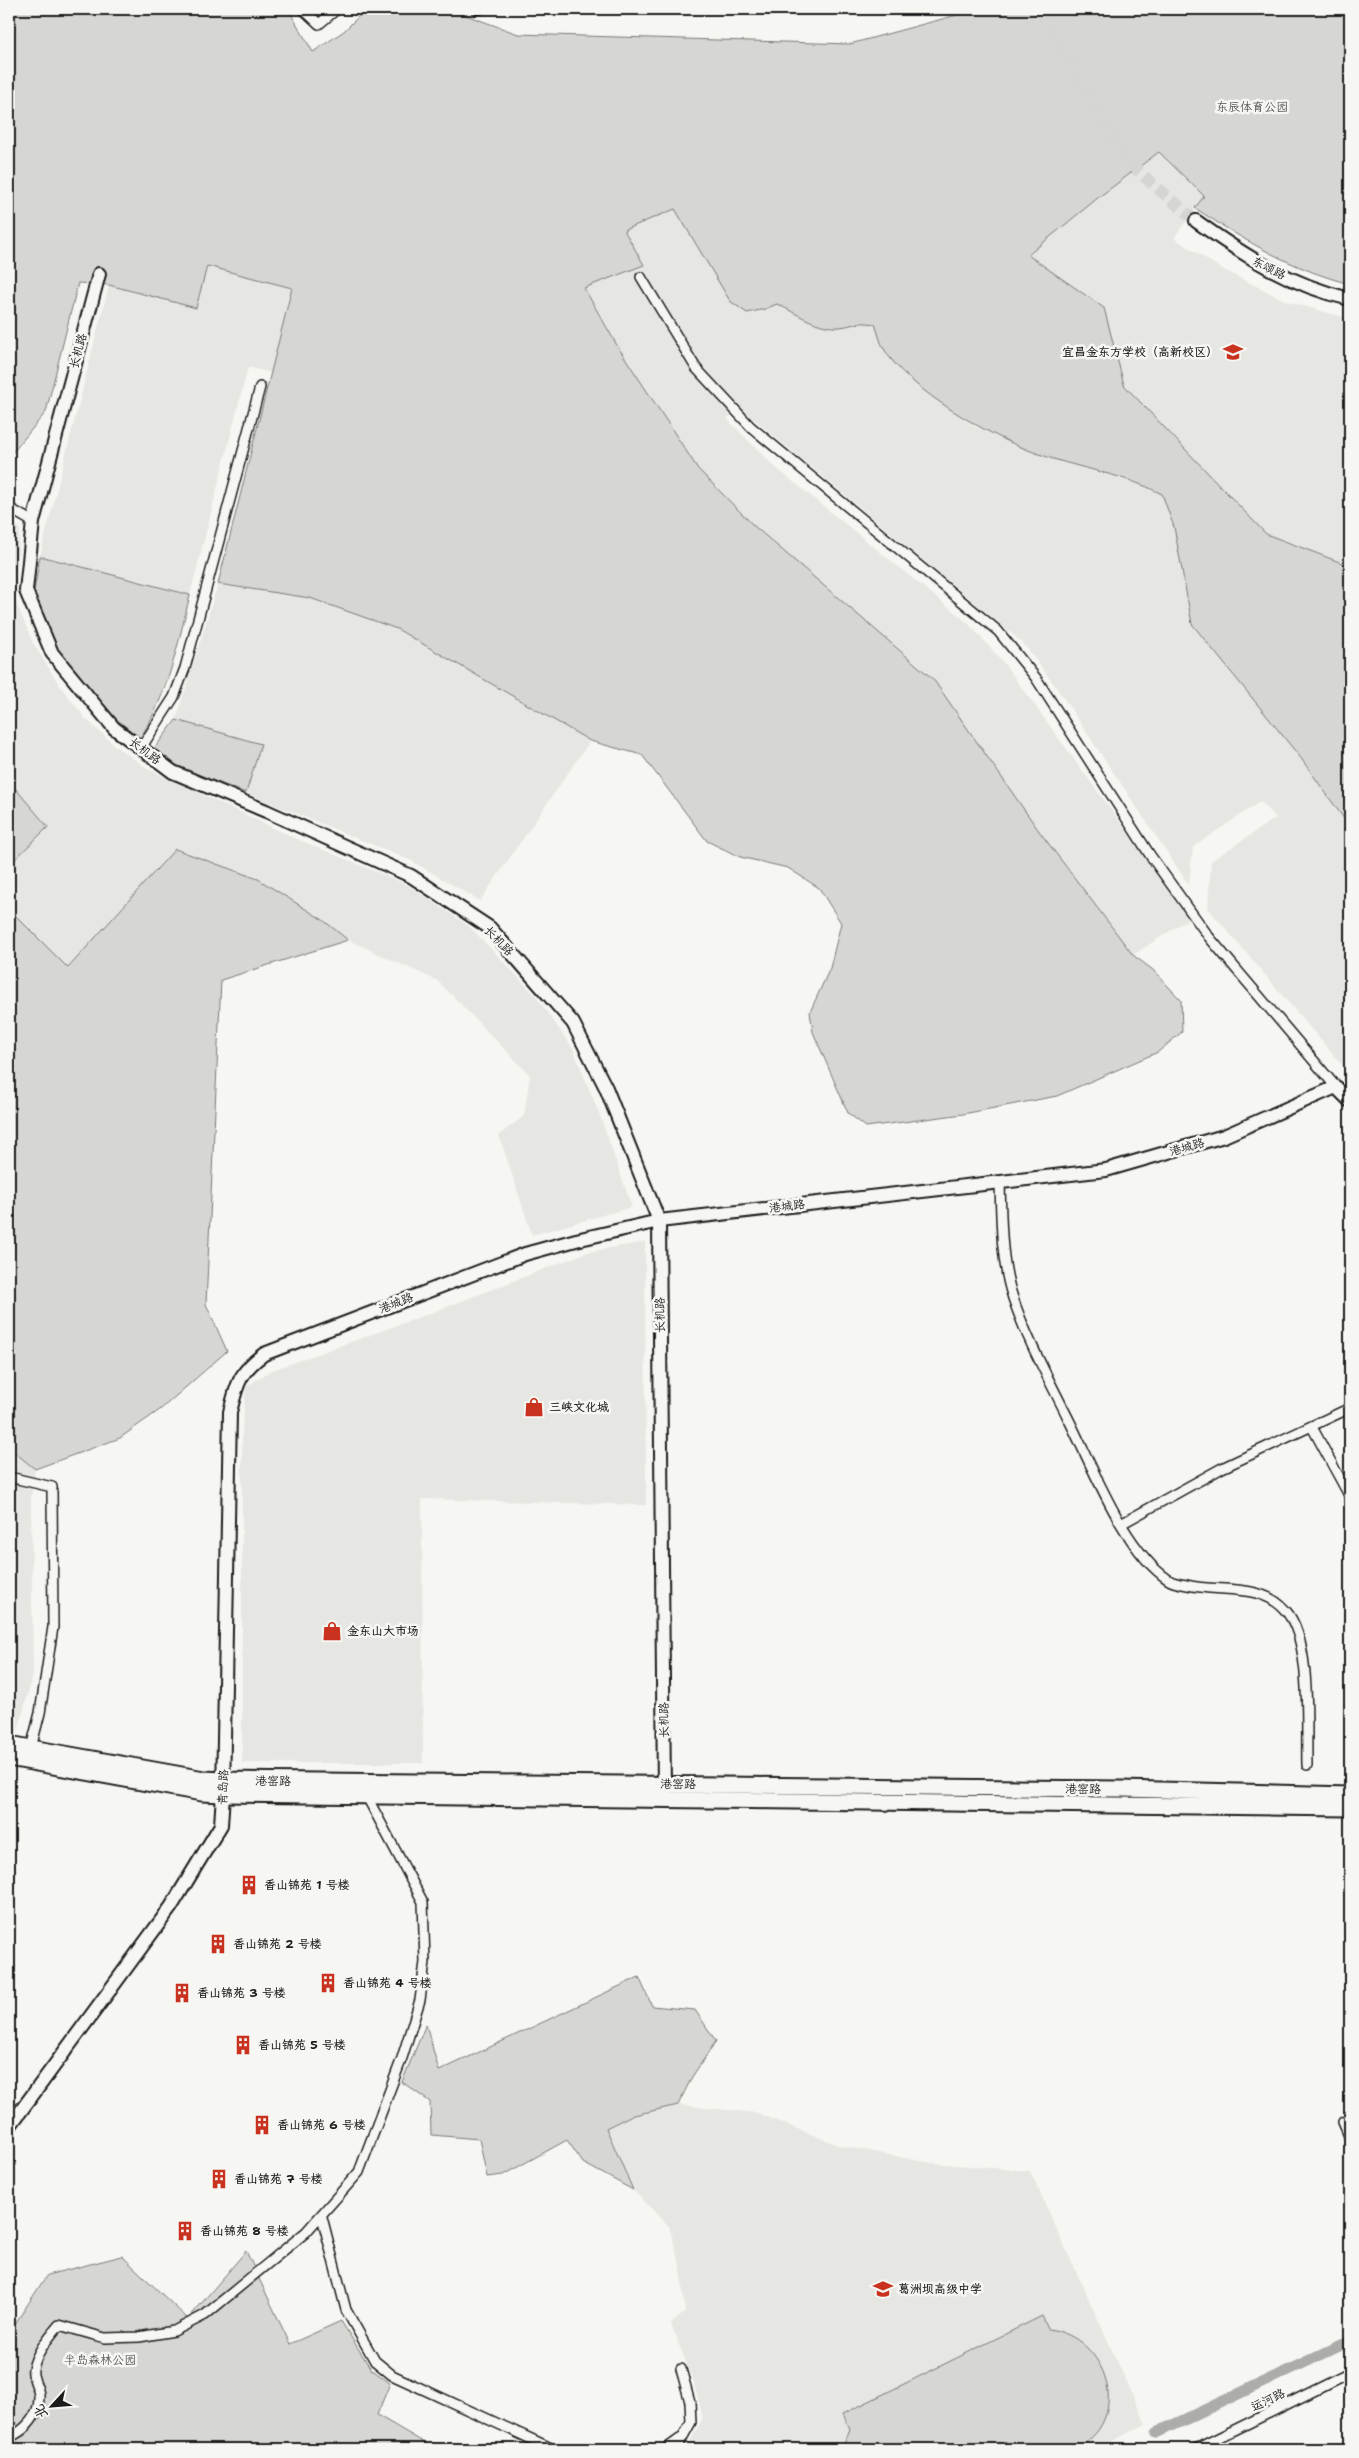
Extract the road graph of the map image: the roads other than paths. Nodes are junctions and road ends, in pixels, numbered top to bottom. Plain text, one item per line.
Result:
1 (303, 9) edge
2 (336, 9) edge
3 (475, 9) edge
4 (480, 9) edge
5 (1196, 221) tunnel mouth
6 (99, 274) dead end
7 (641, 277) dead end
8 (1350, 299) edge
9 (260, 387) dead end
10 (9, 508) edge
11 (33, 522) junction
12 (141, 748) junction
13 (1336, 1087) junction
14 (1350, 1101) edge
15 (1000, 1182) junction
16 (659, 1221) junction
17 (237, 1382) joint
18 (1350, 1408) edge
19 (1312, 1427) junction
20 (9, 1477) edge
21 (1350, 1497) edge
22 (1121, 1524) junction
23 (9, 1744) edge
24 (31, 1748) junction
25 (9, 1758) edge
26 (1307, 1765) dead end
27 (223, 1787) junction
28 (664, 1792) junction
29 (366, 1795) junction
30 (1350, 1795) edge
31 (1350, 1808) edge
32 (1350, 2119) edge
33 (9, 2127) edge
34 (1350, 2138) edge
35 (322, 2217) junction
36 (681, 2369) dead end
37 (1350, 2373) edge
38 (9, 2437) edge
39 (681, 2438) junction
40 (553, 2449) edge
41 (666, 2449) edge
42 (676, 2449) edge
43 (1196, 2449) edge

1 - 2 street
3 - 4 street
5 - 8 street, 东颂路
6 - 11 street, 长机路
7 - 13 street
9 - 12 street
10 - 11 street
11 - 12 street, 长机路
12 - 16 street, 长机路
13 - 14 street
13 - 15 street, 港城路
15 - 16 street, 港城路
15 - 22 street
16 - 17 street, 港城路
16 - 28 street, 长机路
17 - 27 street, 青岛路
18 - 19 street
19 - 21 street
19 - 22 street
20 - 24 street
22 - 26 street
23 - 24 main road, 港窑路
24 - 27 main road, 港窑路
25 - 27 main road, 港窑路
27 - 28 main road, 港窑路
27 - 29 main road, 港窑路
27 - 33 street, 青岛路
28 - 29 main road, 港窑路
28 - 30 main road, 港窑路
28 - 31 main road, 港窑路
29 - 35 street
32 - 34 street
35 - 38 street
35 - 40 street
36 - 39 street
37 - 43 street, 运河路
39 - 41 street
39 - 42 street

